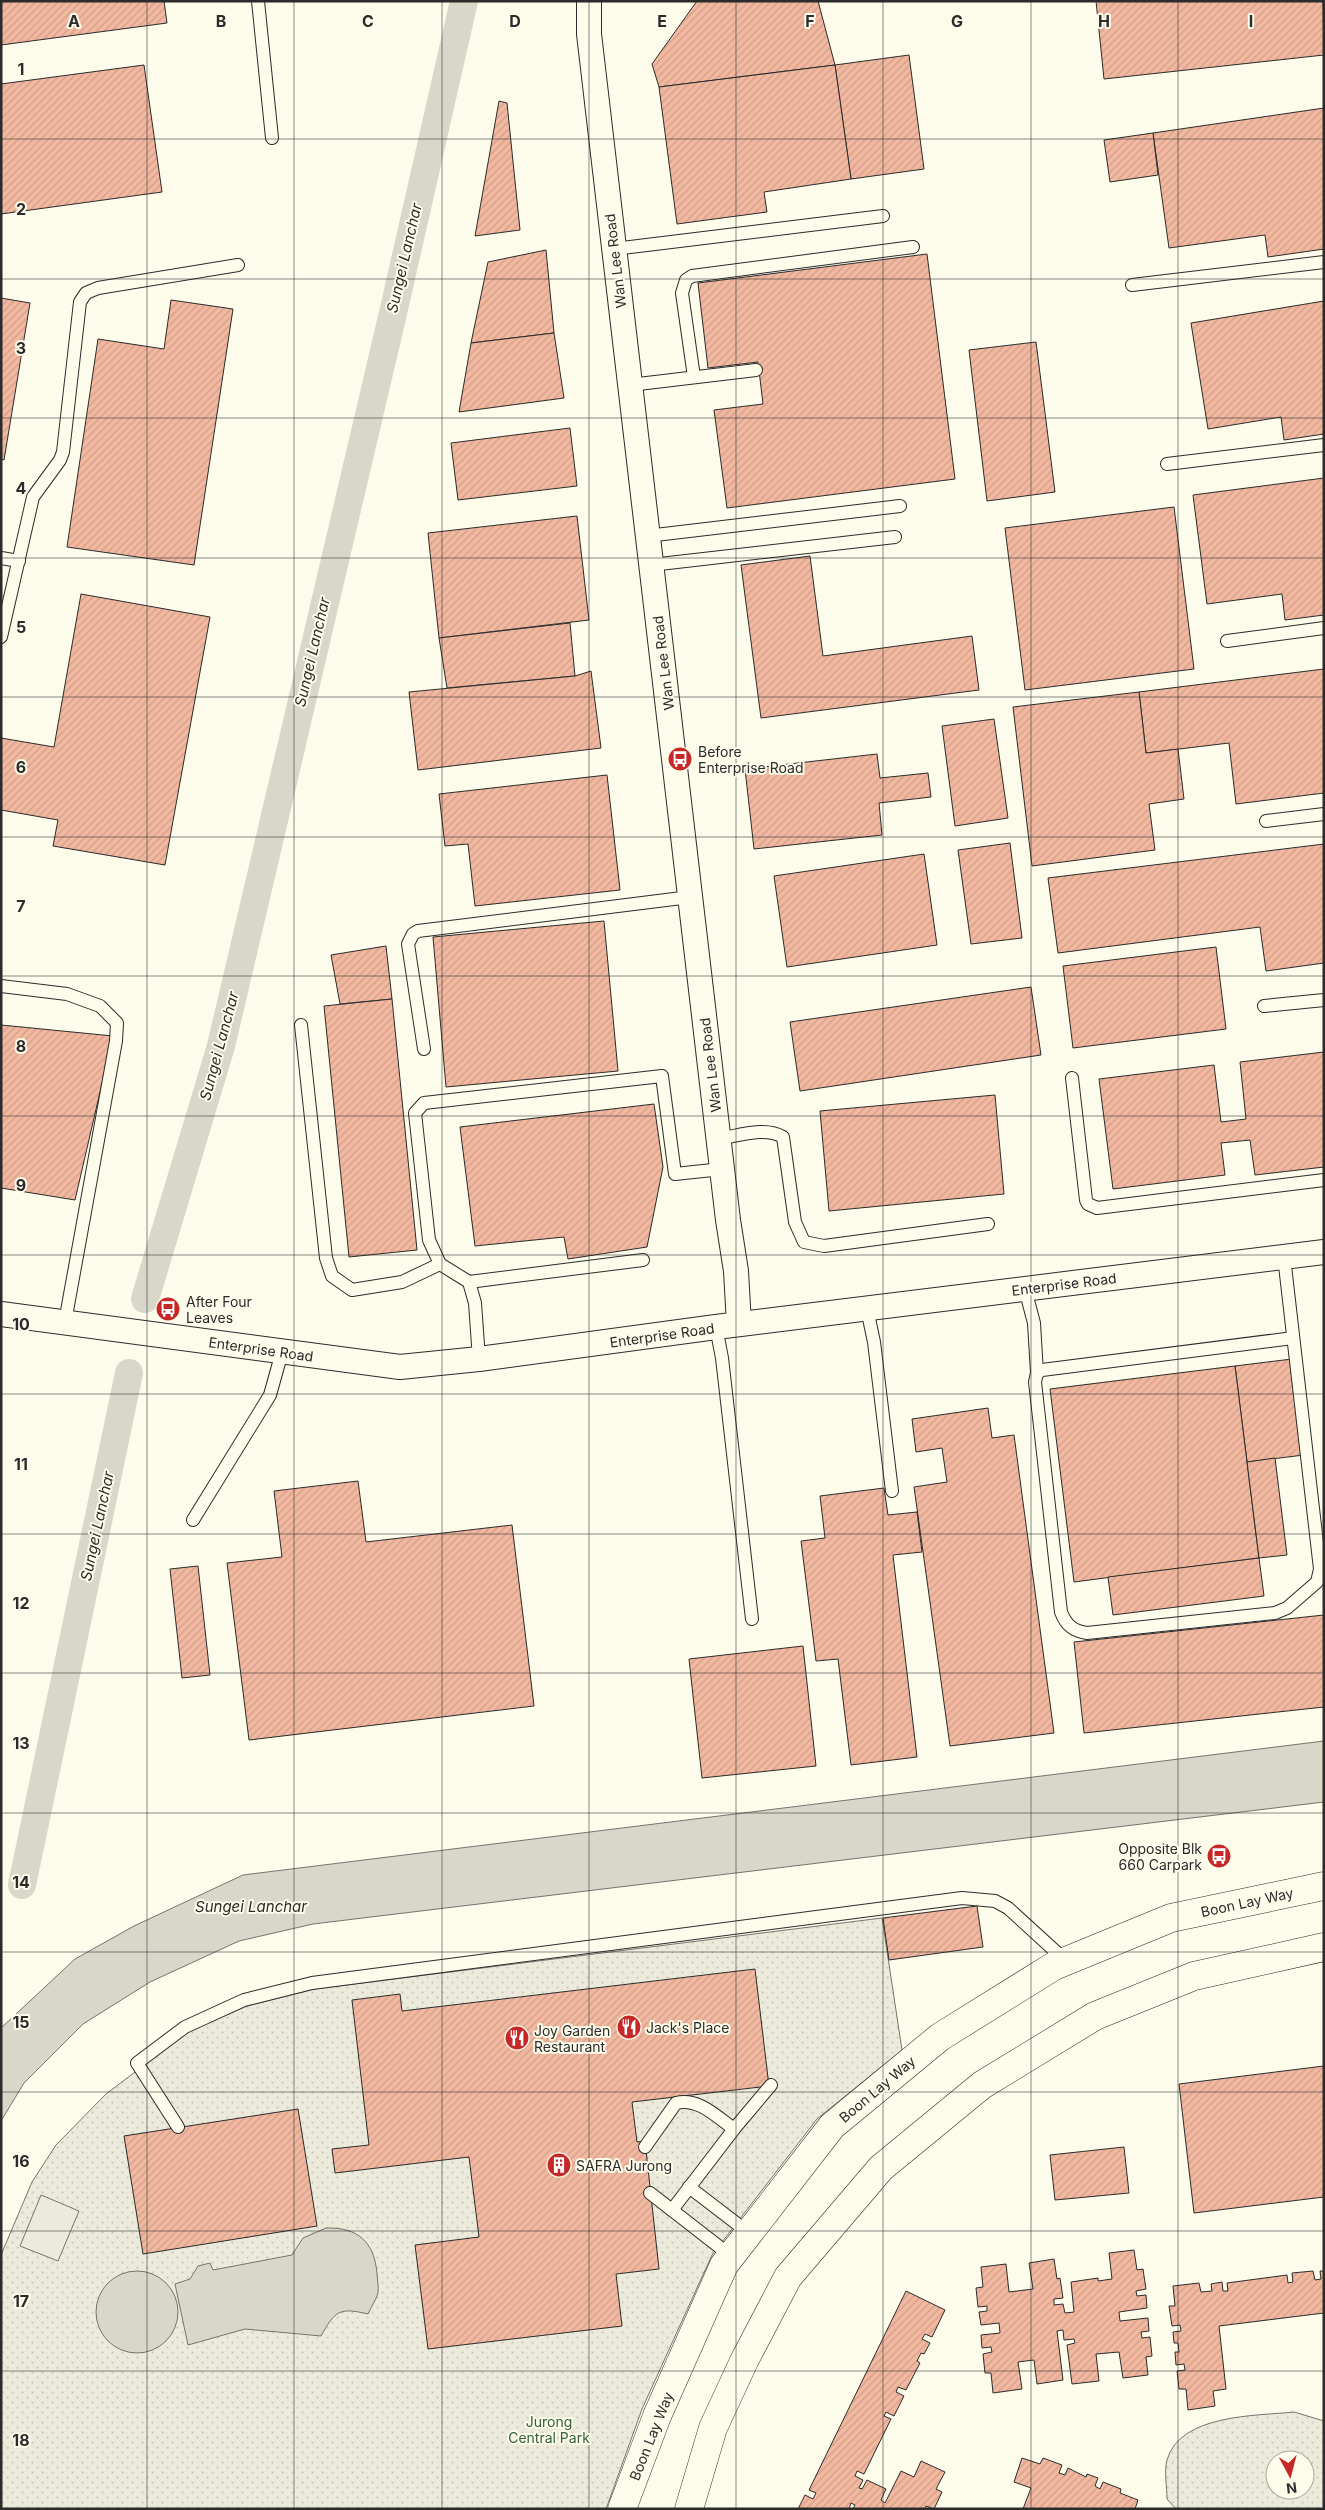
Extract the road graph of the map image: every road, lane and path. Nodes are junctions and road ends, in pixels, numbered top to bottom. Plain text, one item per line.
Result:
1 (258, 1) edge
2 (589, 1) edge
3 (272, 138) dead end
4 (883, 216) dead end
5 (914, 247) dead end
6 (614, 249) junction
7 (1324, 262) edge
8 (238, 265) dead end
9 (1132, 286) dead end
10 (756, 370) dead end
11 (694, 377) junction
12 (630, 385) junction
13 (1324, 445) edge
14 (1167, 464) dead end
15 (900, 506) dead end
16 (647, 536) junction
17 (895, 537) dead end
18 (1, 558) edge
19 (19, 561) junction
20 (651, 565) junction
21 (1324, 628) edge
22 (1, 637) edge
23 (1227, 641) dead end
24 (1324, 814) edge
25 (1266, 821) dead end
26 (690, 897) junction
27 (1, 986) edge
28 (1324, 1000) edge
29 (1264, 1006) dead end
30 (301, 1025) dead end
31 (424, 1050) dead end
32 (1072, 1078) dead end
33 (718, 1139) junction
34 (722, 1169) junction
35 (1324, 1180) edge
36 (988, 1224) dead end
37 (1324, 1252) edge
38 (1284, 1257) junction
39 (643, 1260) dead end
40 (440, 1264) junction
41 (469, 1282) junction
42 (1025, 1289) junction
43 (867, 1309) junction
44 (1, 1314) edge
45 (65, 1322) junction
46 (740, 1324) junction
47 (716, 1327) junction
48 (1293, 1338) junction
49 (282, 1352) junction
50 (479, 1359) junction
51 (1037, 1373) junction
52 (892, 1491) dead end
53 (193, 1520) dead end
54 (752, 1619) dead end
55 (1324, 1886) edge
56 (1324, 1947) edge
57 (1066, 1961) junction
58 (771, 2085) dead end
59 (178, 2127) dead end
60 (734, 2129) junction
61 (645, 2147) dead end
62 (689, 2187) junction
63 (650, 2193) dead end
64 (672, 2210) junction
65 (749, 2233) junction
66 (731, 2256) junction
67 (622, 2509) edge
68 (689, 2509) edge

1 - 3 lane
2 - 6 street, Wan Lee Road
4 - 6 lane
5 - 11 lane
6 - 12 street, Wan Lee Road
7 - 9 lane
8 - 19 lane
10 - 11 lane
11 - 12 lane
12 - 16 street, Wan Lee Road
13 - 14 lane
15 - 16 lane
16 - 20 street, Wan Lee Road
17 - 20 lane
18 - 19 lane
19 - 22 lane
20 - 26 street, Wan Lee Road
21 - 23 lane
24 - 25 lane
26 - 31 lane
26 - 33 street, Wan Lee Road
27 - 45 lane
28 - 29 lane
30 - 40 lane
32 - 35 lane
33 - 34 street, Wan Lee Road
33 - 36 lane
34 - 40 lane
34 - 46 street, Wan Lee Road
37 - 38 street, Enterprise Road
38 - 42 street, Enterprise Road
38 - 48 lane
39 - 41 lane
40 - 41 lane
41 - 50 lane
42 - 43 street, Enterprise Road
42 - 51 lane
43 - 46 street, Enterprise Road
43 - 52 lane
44 - 45 street, Enterprise Road
45 - 49 street, Enterprise Road
46 - 47 street, Enterprise Road
47 - 50 street, Enterprise Road
47 - 54 lane
48 - 51 lane
48 - 51 lane
49 - 50 street, Enterprise Road
49 - 53 lane
55 - 57 main road, Boon Lay Way
56 - 68 main road
57 - 59 lane
57 - 65 main road, Boon Lay Way
58 - 60 lane
60 - 61 lane
60 - 62 lane
62 - 64 lane
62 - 65 lane
63 - 64 lane
64 - 66 lane
65 - 66 main road, Boon Lay Way
66 - 67 main road, Boon Lay Way

